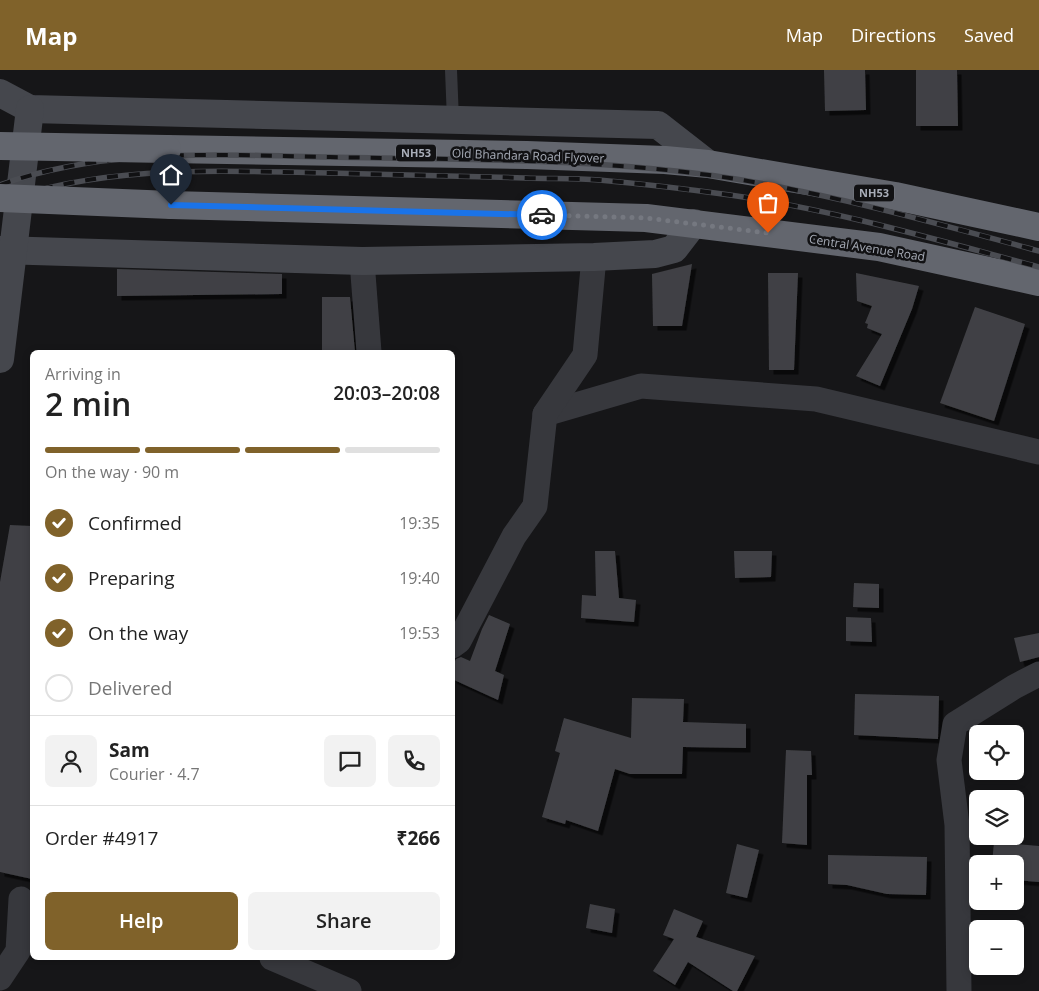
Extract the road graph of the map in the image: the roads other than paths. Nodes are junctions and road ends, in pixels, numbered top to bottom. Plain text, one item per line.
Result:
1 (451, 70) edge
2 (0, 93) edge
3 (30, 109) junction
4 (453, 120) junction
5 (0, 146) edge
6 (708, 164) junction
7 (0, 198) edge
8 (694, 223) junction
9 (1039, 227) edge
10 (6, 251) edge
11 (594, 257) junction
12 (362, 261) junction
13 (1039, 282) edge
14 (368, 350) edge
15 (0, 359) edge
16 (545, 414) junction
17 (1039, 452) edge
18 (455, 644) edge
19 (1039, 674) edge
20 (18, 898) edge
21 (277, 960) edge
22 (0, 978) edge
23 (349, 991) edge
24 (959, 991) edge

1 - 4 lane
2 - 3 street
3 - 4 street
3 - 10 street
4 - 6 street
5 - 6 highway, Old Bhandara Road Flyover / NH53, bridge
6 - 9 highway, NH53
7 - 8 highway, bridge
8 - 11 street
8 - 13 highway, Central Avenue Road
10 - 12 street
10 - 15 street
11 - 12 street
11 - 16 street
12 - 14 street
16 - 17 street
16 - 18 street
19 - 24 street
20 - 22 street
21 - 23 street

